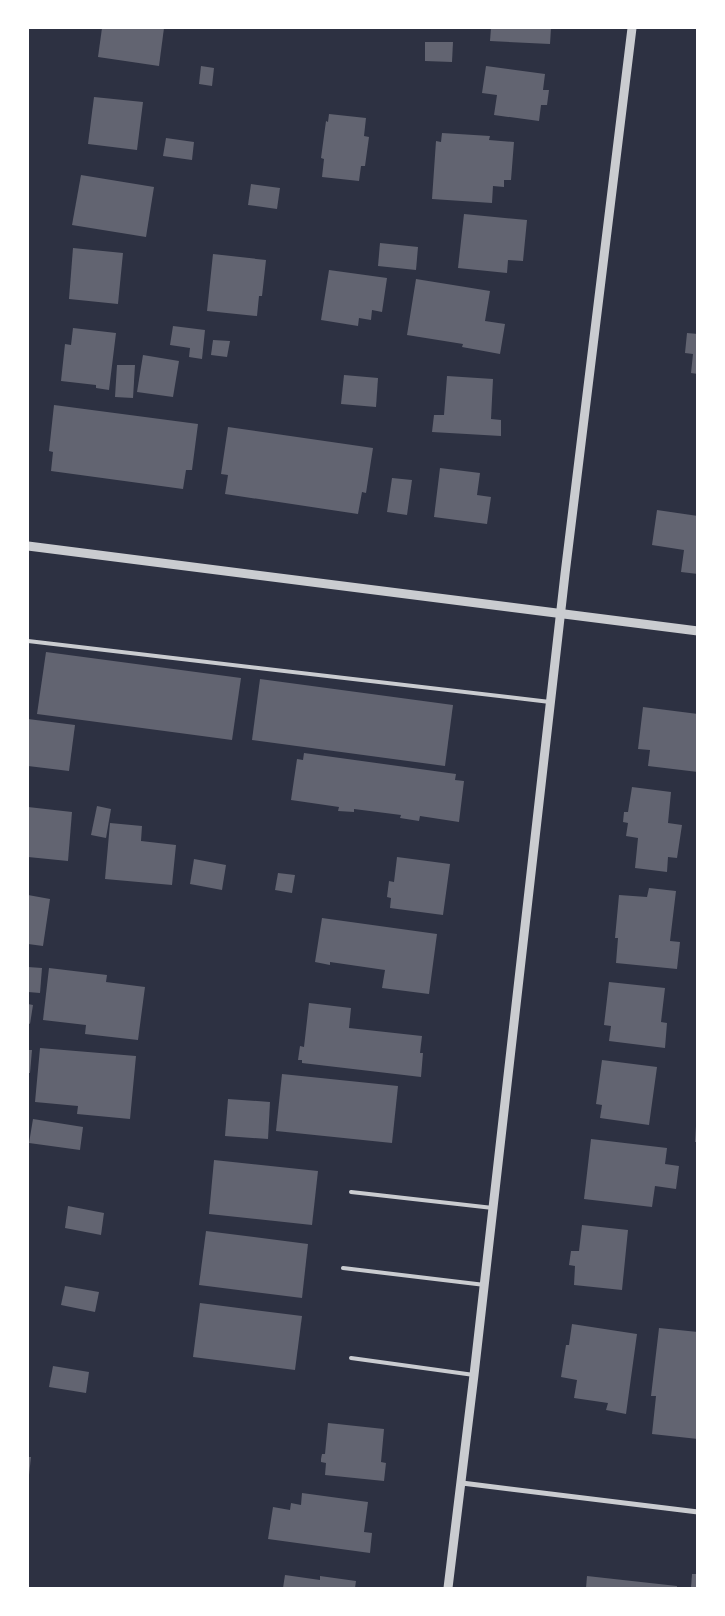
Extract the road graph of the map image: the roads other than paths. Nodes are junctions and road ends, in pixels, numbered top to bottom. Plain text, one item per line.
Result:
1 (632, 28) edge
2 (28, 546) edge
3 (561, 614) junction
4 (698, 631) edge
5 (28, 641) edge
6 (550, 702) junction
7 (351, 1192) dead end
8 (493, 1208) junction
9 (342, 1268) dead end
10 (484, 1285) junction
11 (351, 1358) dead end
12 (474, 1375) junction
13 (462, 1483) junction
14 (698, 1512) edge
15 (448, 1588) edge

1 - 3 street
2 - 3 street
3 - 4 street
3 - 6 street
5 - 6 lane
6 - 8 street
7 - 8 lane
8 - 10 street
9 - 10 lane
10 - 12 street
11 - 12 lane
12 - 13 street
13 - 14 street
13 - 15 street

